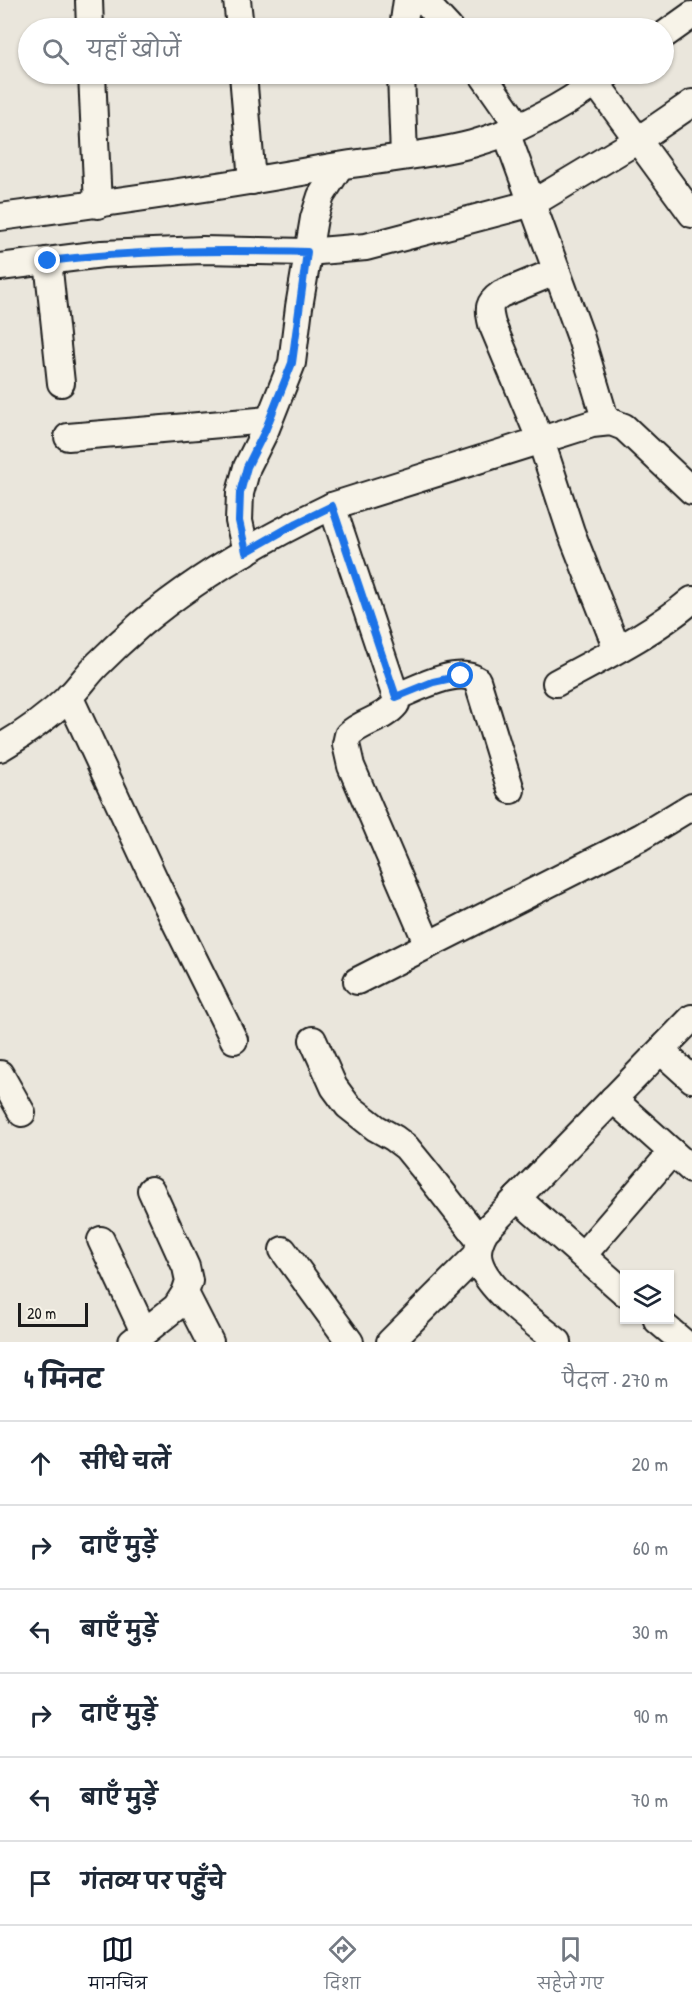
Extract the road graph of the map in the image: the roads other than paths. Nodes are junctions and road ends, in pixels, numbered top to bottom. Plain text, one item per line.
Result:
1 (89, 0) edge
2 (237, 0) edge
3 (406, 0) edge
4 (423, 0) edge
5 (687, 10) edge
6 (90, 18) edge
7 (239, 18) edge
8 (404, 18) edge
9 (440, 18) edge
10 (674, 24) edge
11 (92, 84) edge
12 (244, 84) edge
13 (401, 84) edge
14 (488, 84) edge
15 (593, 84) edge
16 (605, 84) edge
17 (692, 103) edge
18 (513, 129) junction
19 (638, 140) junction
20 (404, 156) junction
21 (340, 166) junction
22 (252, 181) junction
23 (533, 203) junction
24 (98, 205) junction
25 (692, 214) edge
26 (0, 217) edge
27 (307, 252) junction
28 (48, 261) junction
29 (0, 267) edge
30 (557, 271) junction
31 (62, 383) dead end
32 (269, 420) junction
33 (606, 422) junction
34 (68, 437) dead end
35 (541, 441) junction
36 (692, 491) edge
37 (332, 506) junction
38 (246, 552) junction
39 (692, 600) edge
40 (617, 649) junction
41 (556, 683) dead end
42 (69, 696) junction
43 (396, 697) junction
44 (0, 748) edge
45 (511, 790) dead end
46 (692, 806) edge
47 (428, 945) junction
48 (357, 981) dead end
49 (692, 1018) edge
50 (234, 1040) dead end
51 (313, 1040) dead end
52 (661, 1051) junction
53 (0, 1074) edge
54 (692, 1079) edge
55 (613, 1099) junction
56 (22, 1113) dead end
57 (672, 1152) junction
58 (692, 1170) edge
59 (151, 1190) dead end
60 (517, 1198) junction
61 (101, 1240) dead end
62 (479, 1247) junction
63 (283, 1250) dead end
64 (583, 1255) junction
65 (620, 1288) edge
66 (185, 1293) junction
67 (662, 1324) edge
68 (138, 1337) edge
69 (394, 1341) edge
70 (210, 1342) edge
71 (350, 1342) edge
72 (558, 1342) edge
73 (683, 1342) edge

1 - 6 street
2 - 7 street
3 - 8 street
4 - 9 street
5 - 10 street
11 - 24 street
12 - 22 street
13 - 20 street
14 - 18 street
15 - 18 street
16 - 19 street
17 - 19 street
18 - 20 street
18 - 23 street
19 - 23 street
19 - 25 street
20 - 21 street
21 - 22 street
21 - 27 street
22 - 24 street
23 - 27 street
23 - 30 street
24 - 26 street
27 - 28 street
27 - 32 street
28 - 29 street
28 - 31 street
30 - 33 street
30 - 35 street
32 - 34 street
32 - 38 street
33 - 35 street
33 - 36 street
35 - 37 street
35 - 40 street
37 - 38 street
37 - 43 street
38 - 42 street
39 - 40 street
40 - 41 street
42 - 44 street
42 - 50 street
43 - 45 street
43 - 47 street
46 - 47 street
47 - 48 street
49 - 52 street
51 - 62 street
52 - 54 street
52 - 55 street
53 - 56 street
55 - 57 street
55 - 60 street
57 - 58 street
57 - 64 street
59 - 66 street
60 - 62 street
60 - 64 street
61 - 68 street
62 - 69 street
62 - 72 street
63 - 71 street
64 - 65 street
66 - 68 street
66 - 70 street
67 - 73 street

